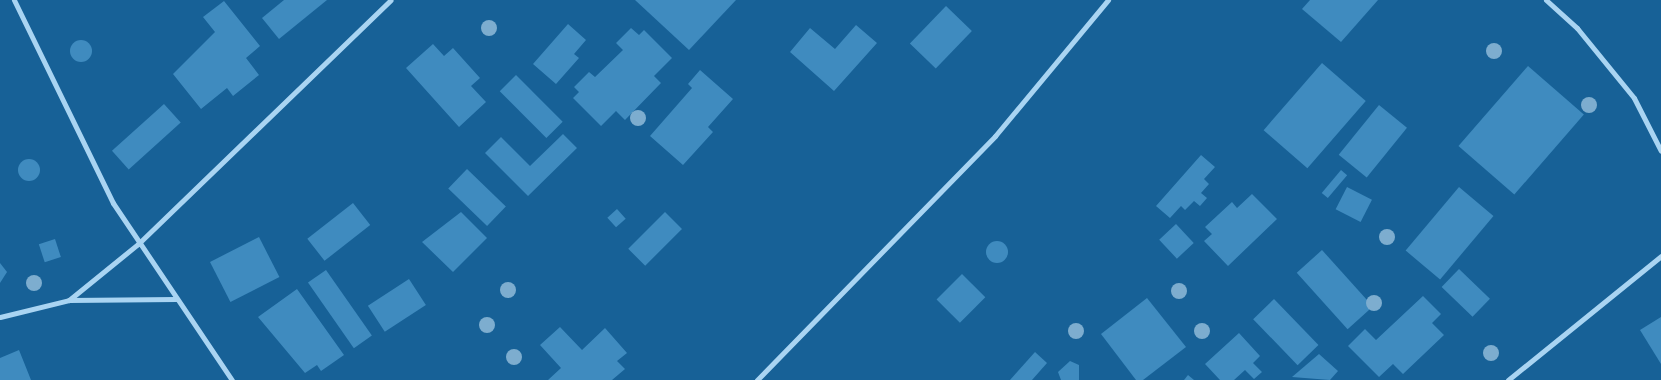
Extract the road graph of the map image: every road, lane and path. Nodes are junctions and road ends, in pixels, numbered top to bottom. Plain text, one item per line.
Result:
1 (14, 0) edge
2 (391, 0) edge
3 (1108, 0) edge
4 (1546, 0) edge
5 (1661, 151) edge
6 (138, 244) junction
7 (1661, 256) edge
8 (176, 299) junction
9 (69, 300) junction
10 (0, 316) edge
11 (232, 380) edge
12 (757, 380) edge
13 (1508, 380) edge

1 - 6 street
2 - 6 street
3 - 12 street
4 - 5 street
6 - 8 street
6 - 9 street
7 - 13 street
8 - 9 street
8 - 11 street
9 - 10 street

